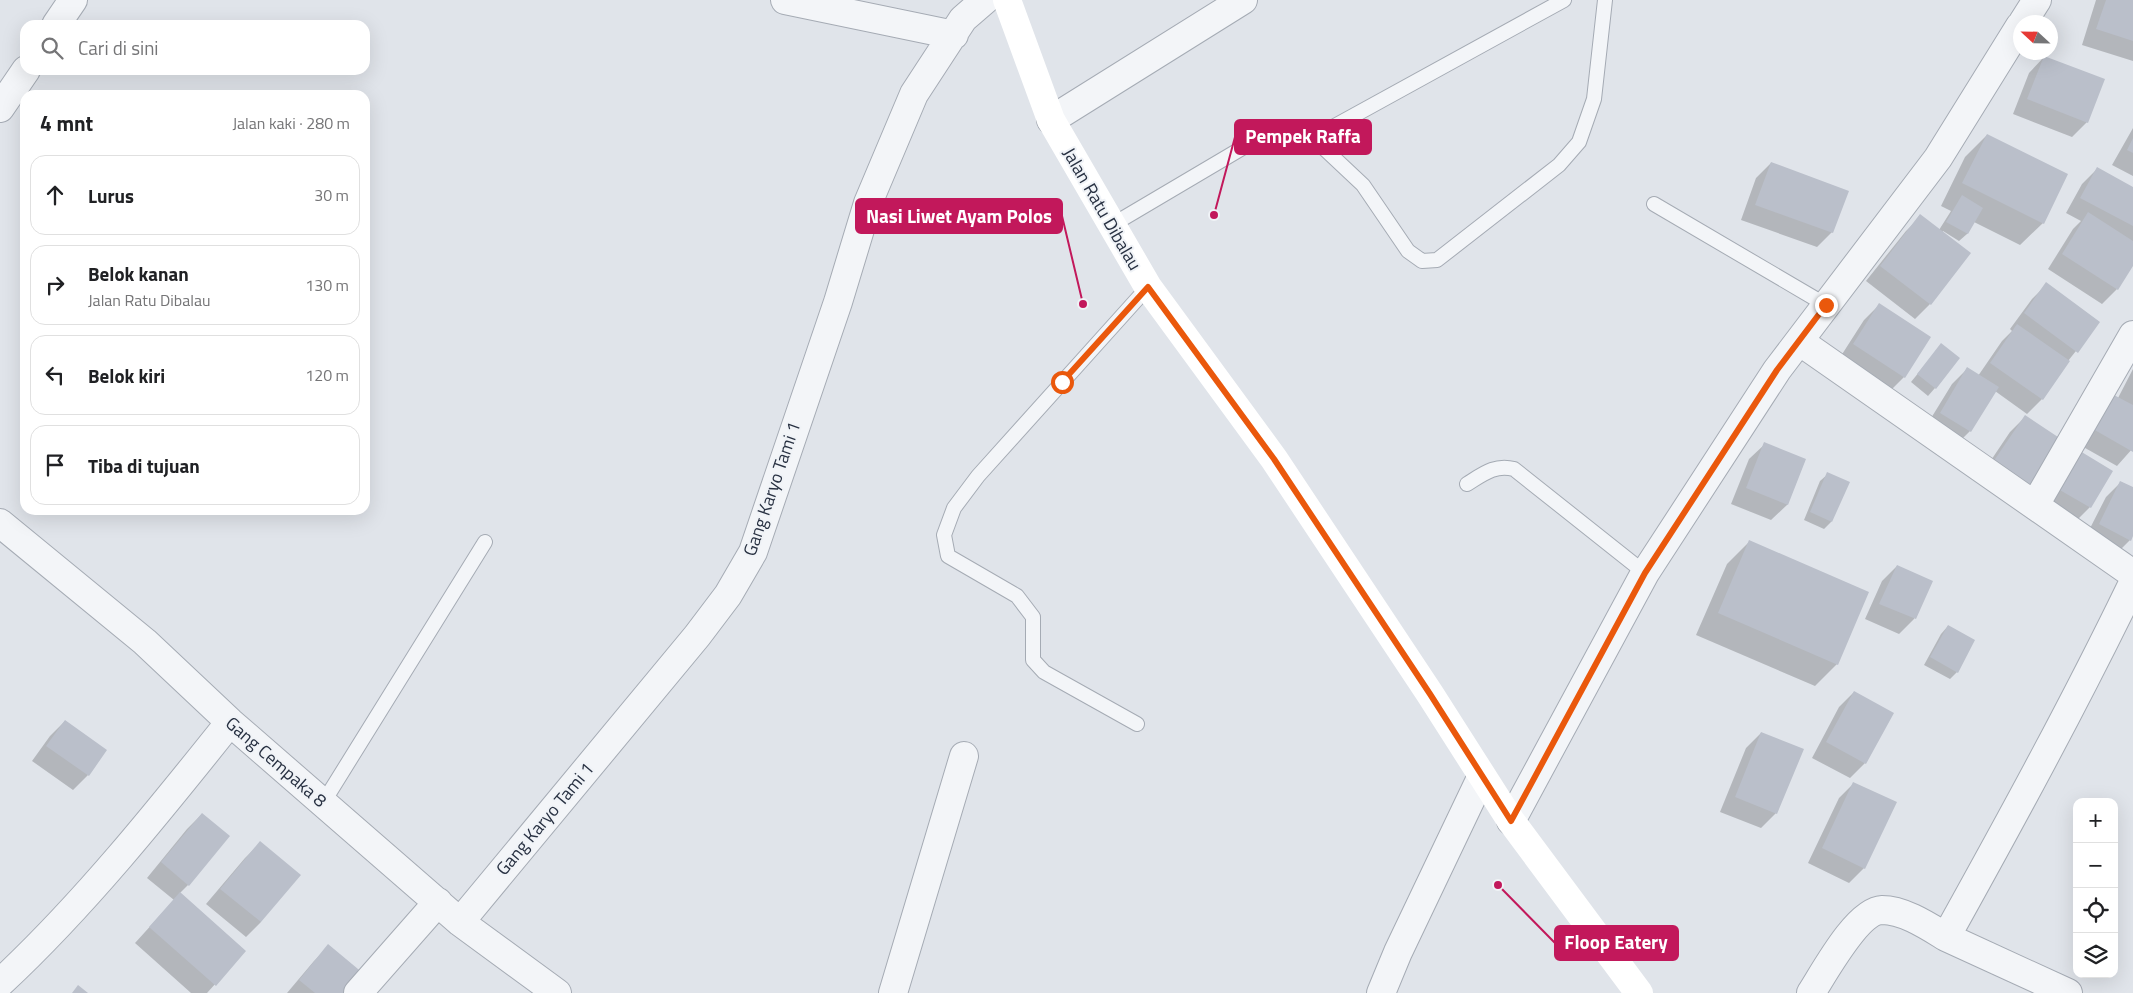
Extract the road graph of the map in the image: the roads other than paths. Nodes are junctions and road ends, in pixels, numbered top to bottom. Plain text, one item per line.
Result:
1 (73, 0) edge
2 (785, 0) edge
3 (986, 0) edge
4 (1007, 0) edge
5 (1243, 0) edge
6 (1564, 0) edge
7 (1605, 0) edge
8 (2037, 0) edge
9 (2027, 15) edge
10 (59, 20) edge
11 (954, 34) junction
12 (2013, 37) edge
13 (23, 75) edge
14 (0, 108) edge
15 (1051, 120) junction
16 (1313, 138) junction
17 (1654, 204) dead end
18 (1112, 225) junction
19 (1148, 287) junction
20 (1826, 305) junction
21 (2133, 335) edge
22 (1799, 341) junction
23 (1467, 484) dead end
24 (2035, 505) junction
25 (0, 523) edge
26 (485, 542) dead end
27 (1645, 573) junction
28 (2133, 574) edge
29 (2133, 583) edge
30 (230, 722) junction
31 (1137, 724) dead end
32 (964, 756) dead end
33 (1481, 778) junction
34 (323, 803) junction
35 (1511, 821) junction
36 (438, 902) junction
37 (460, 922) junction
38 (1946, 937) junction
39 (0, 983) edge
40 (358, 993) edge
41 (557, 993) edge
42 (893, 993) edge
43 (1381, 993) edge
44 (1639, 993) edge
45 (1811, 993) edge
46 (2068, 993) edge

1 - 10 street
2 - 11 street
3 - 11 street, Gang Karyo Tami 1
4 - 15 main road, Jalan Ratu Dibalau
5 - 15 street
6 - 16 lane
7 - 16 lane
8 - 9 street
11 - 37 street, Gang Karyo Tami 1
12 - 20 street
13 - 14 street
15 - 18 main road, Jalan Ratu Dibalau
16 - 18 lane
17 - 20 lane
18 - 19 main road, Jalan Ratu Dibalau
19 - 31 lane
19 - 33 main road, Jalan Ratu Dibalau
20 - 22 street
21 - 24 street
22 - 24 street
22 - 27 street
23 - 27 lane
24 - 28 street
25 - 30 street, Gang Cempaka 8
26 - 34 lane
27 - 35 street
29 - 38 street
30 - 34 street, Gang Cempaka 8
30 - 39 street
32 - 42 street
33 - 35 main road, Jalan Ratu Dibalau
33 - 43 street
34 - 36 street, Gang Cempaka 8
35 - 44 main road, Jalan Ratu Dibalau
36 - 37 street, Gang Cempaka 8
36 - 40 street
37 - 41 street, Gang Cempaka 8
38 - 45 street
38 - 46 street

